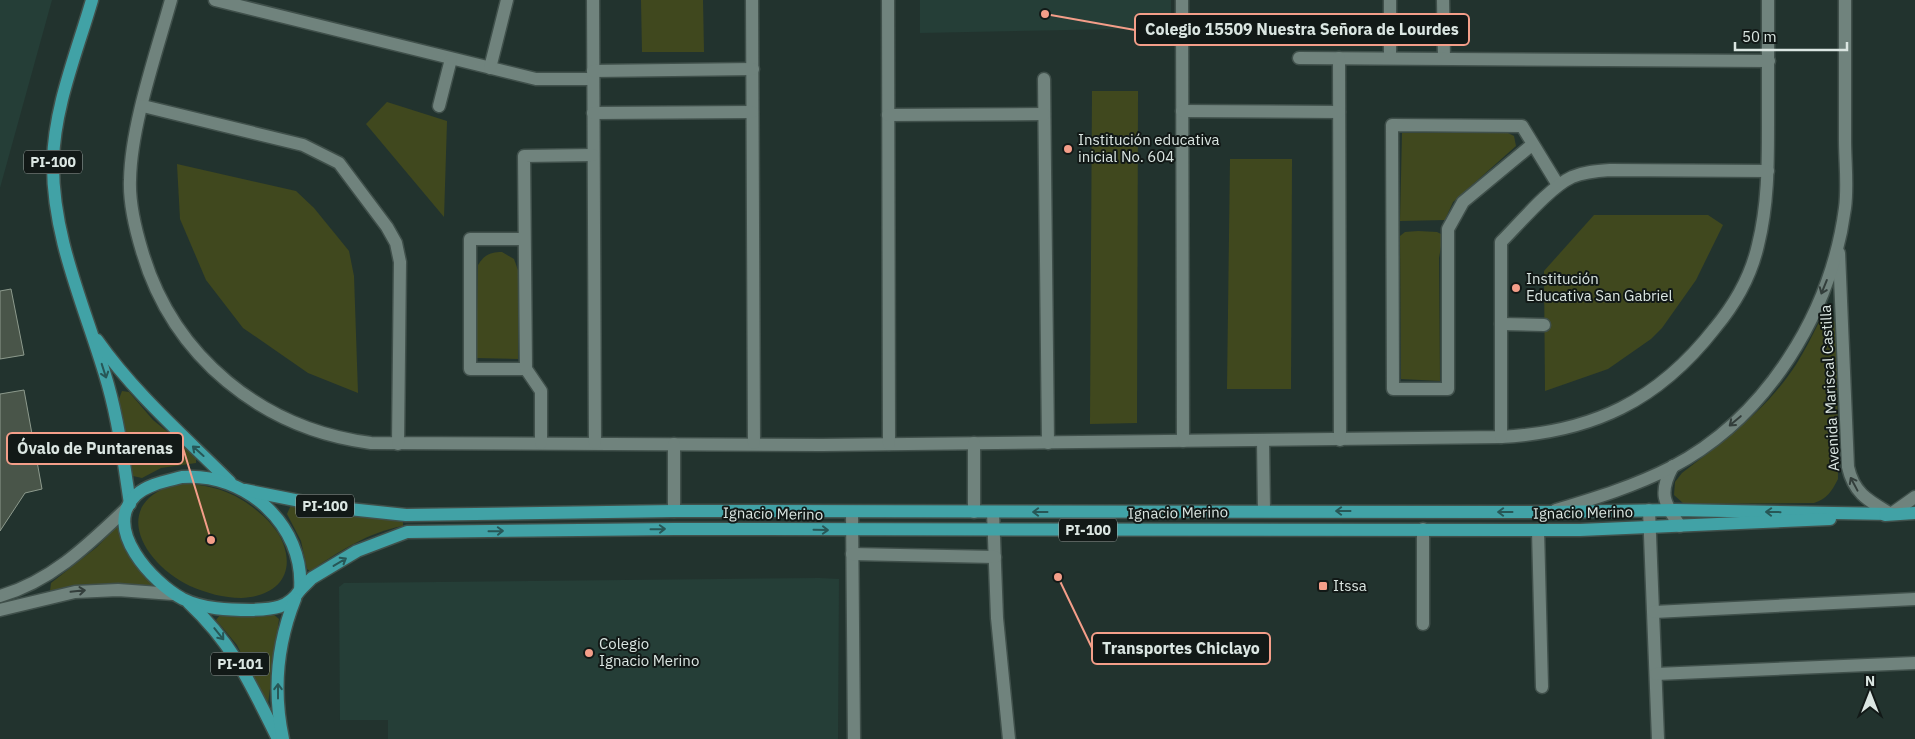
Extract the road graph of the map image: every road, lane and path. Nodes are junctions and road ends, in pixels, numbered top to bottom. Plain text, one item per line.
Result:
1 (92, 0) edge
2 (171, 0) edge
3 (215, 0) edge
4 (507, 0) edge
5 (593, 0) edge
6 (752, 0) edge
7 (888, 0) edge
8 (1182, 0) edge
9 (1390, 0) edge
10 (1443, 0) edge
11 (1768, 0) edge
12 (1845, 0) edge
13 (1299, 58) dead end
14 (1339, 58) junction
15 (1390, 58) junction
16 (1444, 58) junction
17 (452, 59) junction
18 (1769, 60) junction
19 (490, 68) junction
20 (753, 69) junction
21 (593, 75) junction
22 (1044, 80) dead end
23 (143, 106) junction
24 (439, 106) dead end
25 (1182, 111) junction
26 (752, 112) junction
27 (1339, 112) junction
28 (593, 113) junction
29 (888, 114) junction
30 (1044, 114) junction
31 (1533, 144) junction
32 (593, 155) junction
33 (1768, 171) junction
34 (1558, 185) junction
35 (523, 239) junction
36 (1838, 241) junction
37 (1501, 324) junction
38 (1544, 325) dead end
39 (88, 326) junction
40 (526, 370) junction
41 (1501, 437) junction
42 (1340, 440) junction
43 (1183, 441) junction
44 (1263, 441) junction
45 (540, 443) junction
46 (596, 443) junction
47 (754, 443) junction
48 (974, 443) junction
49 (1048, 443) junction
50 (398, 444) junction
51 (674, 444) junction
52 (889, 444) junction
53 (1673, 466) junction
54 (233, 485) junction
55 (245, 490) junction
56 (1915, 497) edge
57 (129, 506) junction
58 (1649, 510) junction
59 (1669, 510) junction
60 (674, 511) junction
61 (1264, 511) junction
62 (852, 512) junction
63 (974, 512) junction
64 (993, 512) junction
65 (1550, 512) junction
66 (1915, 513) edge
67 (1891, 514) junction
68 (1680, 526) junction
69 (1650, 528) junction
70 (1423, 529) junction
71 (1538, 530) junction
72 (852, 531) junction
73 (994, 531) junction
74 (852, 554) junction
75 (995, 557) junction
76 (173, 594) junction
77 (298, 594) junction
78 (0, 596) edge
79 (1915, 599) edge
80 (185, 600) junction
81 (0, 610) edge
82 (1654, 612) junction
83 (1423, 624) dead end
84 (1915, 663) edge
85 (1656, 674) junction
86 (1542, 687) dead end
87 (278, 739) edge
88 (283, 739) edge
89 (854, 739) edge
90 (1009, 739) edge
91 (1658, 739) edge

1 - 39 main road, PI-100
2 - 23 street
3 - 17 street
4 - 19 street
5 - 21 street
6 - 20 street
7 - 29 street
8 - 25 street
9 - 15 street
10 - 16 street
11 - 18 street
12 - 36 street, Avenida Mariscal Castilla
13 - 14 street
14 - 15 street
14 - 27 street
15 - 16 street
16 - 18 street
17 - 19 street
17 - 24 street
18 - 33 street
19 - 21 street
20 - 21 street
20 - 26 street
21 - 28 street
22 - 30 street
23 - 50 street
23 - 50 street
25 - 27 street
25 - 43 street
26 - 28 street
26 - 47 street
27 - 42 street
28 - 32 street
29 - 30 street
29 - 52 street
30 - 49 street
31 - 31 street
31 - 34 street
32 - 35 street
32 - 46 street
33 - 34 street
33 - 41 street
34 - 37 street
35 - 40 street
35 - 40 street
36 -> 53 street, Avenida Mariscal Castilla
67 -> 36 street, Avenida Mariscal Castilla
37 - 38 street
37 - 41 street
54 -> 39 main road, PI-100
39 -> 57 main road, PI-100
40 - 45 street
41 - 42 street
42 - 44 street
43 - 44 street
43 - 49 street
44 - 61 street
45 - 46 street
45 - 50 street
46 - 51 street
47 - 51 street
47 - 52 street
48 - 49 street
48 - 52 street
48 - 63 street
51 - 60 street
53 - 59 street
53 - 65 street, Avenida Mariscal Castilla
54 - 55 main road, PI-100
54 - 57 main road, PI-100
55 - 60 main road, PI-100
55 - 77 main road, PI-100
56 - 67 street
57 - 76 main road, PI-100
57 - 78 street
58 - 59 main road, PI-100
58 - 65 main road, PI-100
58 - 69 street
67 -> 59 main road, PI-100
59 - 68 street
60 - 62 main road, PI-100
61 -> 64 main road, PI-100
65 -> 61 main road, PI-100
62 - 63 main road, PI-100
62 - 72 street
63 - 64 main road, PI-100
64 - 73 street
66 - 67 main road, PI-100
67 - 68 main road, Ignacio Merino / PI-100
68 - 69 main road, Ignacio Merino / PI-100
69 - 71 main road, Ignacio Merino / PI-100
69 - 82 street
70 - 71 main road, Ignacio Merino / PI-100
70 - 73 main road, Ignacio Merino / PI-100
70 - 83 street
71 - 86 street
72 - 73 main road, Ignacio Merino / PI-100
72 - 74 street
77 -> 72 main road, Ignacio Merino / PI-100
73 - 75 street
74 - 75 street
74 - 89 street
75 - 90 street
76 - 80 main road, PI-100
81 -> 76 street
77 - 80 main road, PI-100
88 -> 77 main road, PI-101
79 - 82 street
80 -> 87 main road, PI-101
82 - 85 street
84 - 85 street
85 - 91 street

